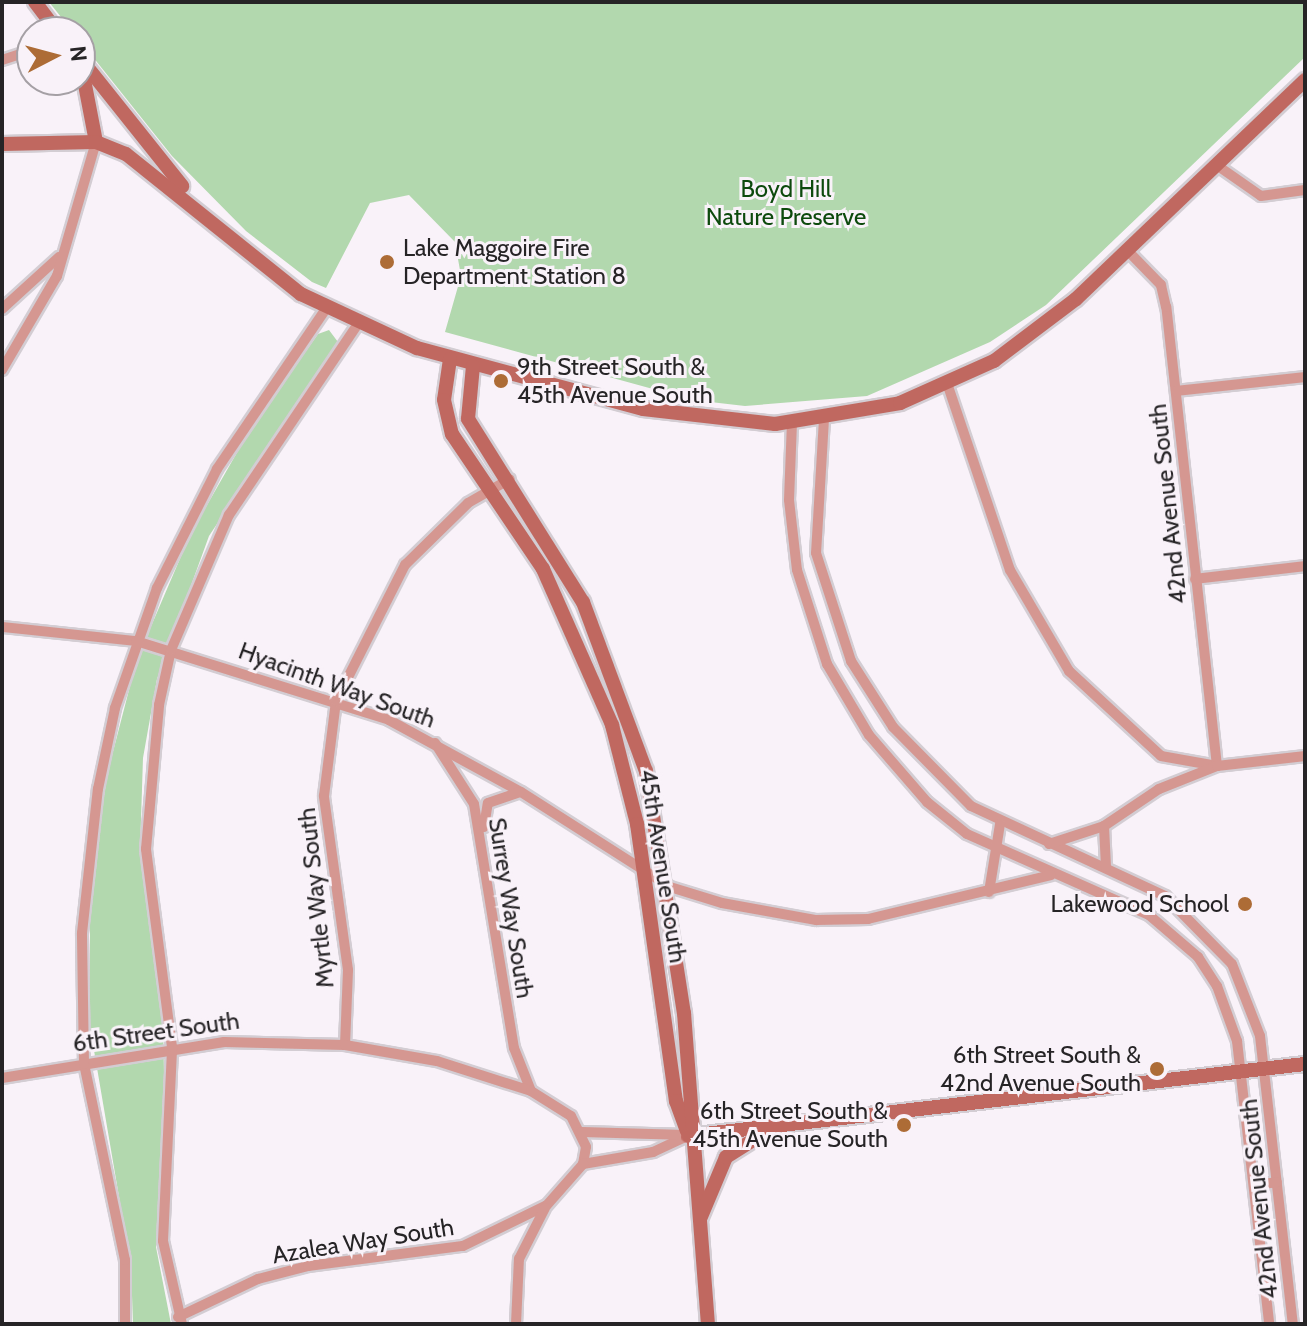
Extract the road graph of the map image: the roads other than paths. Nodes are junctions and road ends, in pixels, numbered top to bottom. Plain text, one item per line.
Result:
1 (96, 79) edge
2 (1305, 80) edge
3 (87, 96) edge
4 (96, 142) junction
5 (2, 144) edge
6 (1218, 166) junction
7 (1305, 190) edge
8 (200, 209) junction
9 (66, 249) junction
10 (1128, 251) junction
11 (2, 309) edge
12 (325, 310) junction
13 (357, 325) junction
14 (450, 359) junction
15 (473, 366) junction
16 (2, 370) edge
17 (1305, 377) edge
18 (948, 386) junction
19 (1176, 391) junction
20 (824, 419) junction
21 (792, 422) junction
22 (510, 479) junction
23 (491, 488) junction
24 (1305, 566) edge
25 (1195, 579) junction
26 (2, 627) edge
27 (136, 641) junction
28 (171, 650) junction
29 (336, 701) junction
30 (433, 741) junction
31 (1305, 756) edge
32 (1217, 766) junction
33 (521, 792) junction
34 (1000, 824) junction
35 (1104, 826) junction
36 (483, 841) junction
37 (1049, 844) junction
38 (991, 848) junction
39 (1106, 867) junction
40 (646, 874) junction
41 (1051, 875) junction
42 (670, 887) junction
43 (989, 892) junction
44 (345, 1045) junction
45 (172, 1047) junction
46 (84, 1064) junction
47 (1305, 1064) edge
48 (1265, 1070) junction
49 (1241, 1072) junction
50 (2, 1078) edge
51 (531, 1091) junction
52 (781, 1125) junction
53 (582, 1132) junction
54 (688, 1136) junction
55 (583, 1164) junction
56 (1277, 1182) junction
57 (1254, 1185) junction
58 (547, 1205) junction
59 (698, 1227) junction
60 (180, 1320) edge
61 (125, 1324) edge
62 (516, 1324) edge
63 (708, 1324) edge
64 (1269, 1324) edge
65 (1293, 1324) edge

1 - 8 street
2 - 6 street
3 - 4 street
4 - 5 street
4 - 8 street
4 - 9 street
6 - 7 street
6 - 10 street
8 - 12 street
9 - 11 street
9 - 16 street
10 - 18 street
10 - 19 street, 42nd Avenue South
12 - 13 street
12 - 27 street
13 - 14 street
13 - 28 street
14 - 15 street
14 - 23 street, 45th Avenue South
15 - 21 street
15 - 22 street, 45th Avenue South
17 - 19 street
18 - 20 street
18 - 32 street
19 - 25 street, 42nd Avenue South
20 - 21 street
20 - 34 street, 42nd Avenue South
21 - 38 street, 42nd Avenue South
22 - 23 street, Myrtle Way South
22 - 42 street, 45th Avenue South
23 - 29 street, Myrtle Way South
23 - 40 street, 45th Avenue South
24 - 25 street
25 - 32 street, 42nd Avenue South
26 - 27 street, Hyacinth Way South
27 - 28 street, Hyacinth Way South
27 - 46 street
28 - 29 street, Hyacinth Way South
28 - 45 street
29 - 30 street, Hyacinth Way South
29 - 44 street, Myrtle Way South
30 - 33 street, Hyacinth Way South
30 - 36 street, Surrey Way South
31 - 32 street
32 - 35 street
33 - 36 street
33 - 40 street, Hyacinth Way South
34 - 37 street, 42nd Avenue South
34 - 38 street
35 - 37 street
35 - 39 street
36 - 51 street, Surrey Way South
37 - 39 street, 42nd Avenue South
38 - 41 street, 42nd Avenue South
38 - 43 street
39 - 48 street, 42nd Avenue South
40 - 42 street, Hyacinth Way South
40 - 54 street, 45th Avenue South
41 - 43 street, Hyacinth Way South
41 - 49 street, 42nd Avenue South
42 - 43 street, Hyacinth Way South
42 - 54 street, 45th Avenue South
44 - 45 street, 6th Street South
44 - 51 street, 6th Street South
45 - 46 street, 6th Street South
45 - 60 street
46 - 50 street, 6th Street South
46 - 61 street
47 - 48 street
48 - 49 street
48 - 56 street, 42nd Avenue South
49 - 52 street
49 - 57 street, 42nd Avenue South
51 - 53 street, 6th Street South
52 - 54 street
52 - 59 street
53 - 54 street
53 - 55 street
54 - 55 street
54 - 59 street, 45th Avenue South
55 - 58 street, Azalea Way South
56 - 57 street
56 - 65 street, 42nd Avenue South
57 - 64 street, 42nd Avenue South
58 - 60 street, Azalea Way South
58 - 62 street
59 - 63 street, 45th Avenue South

